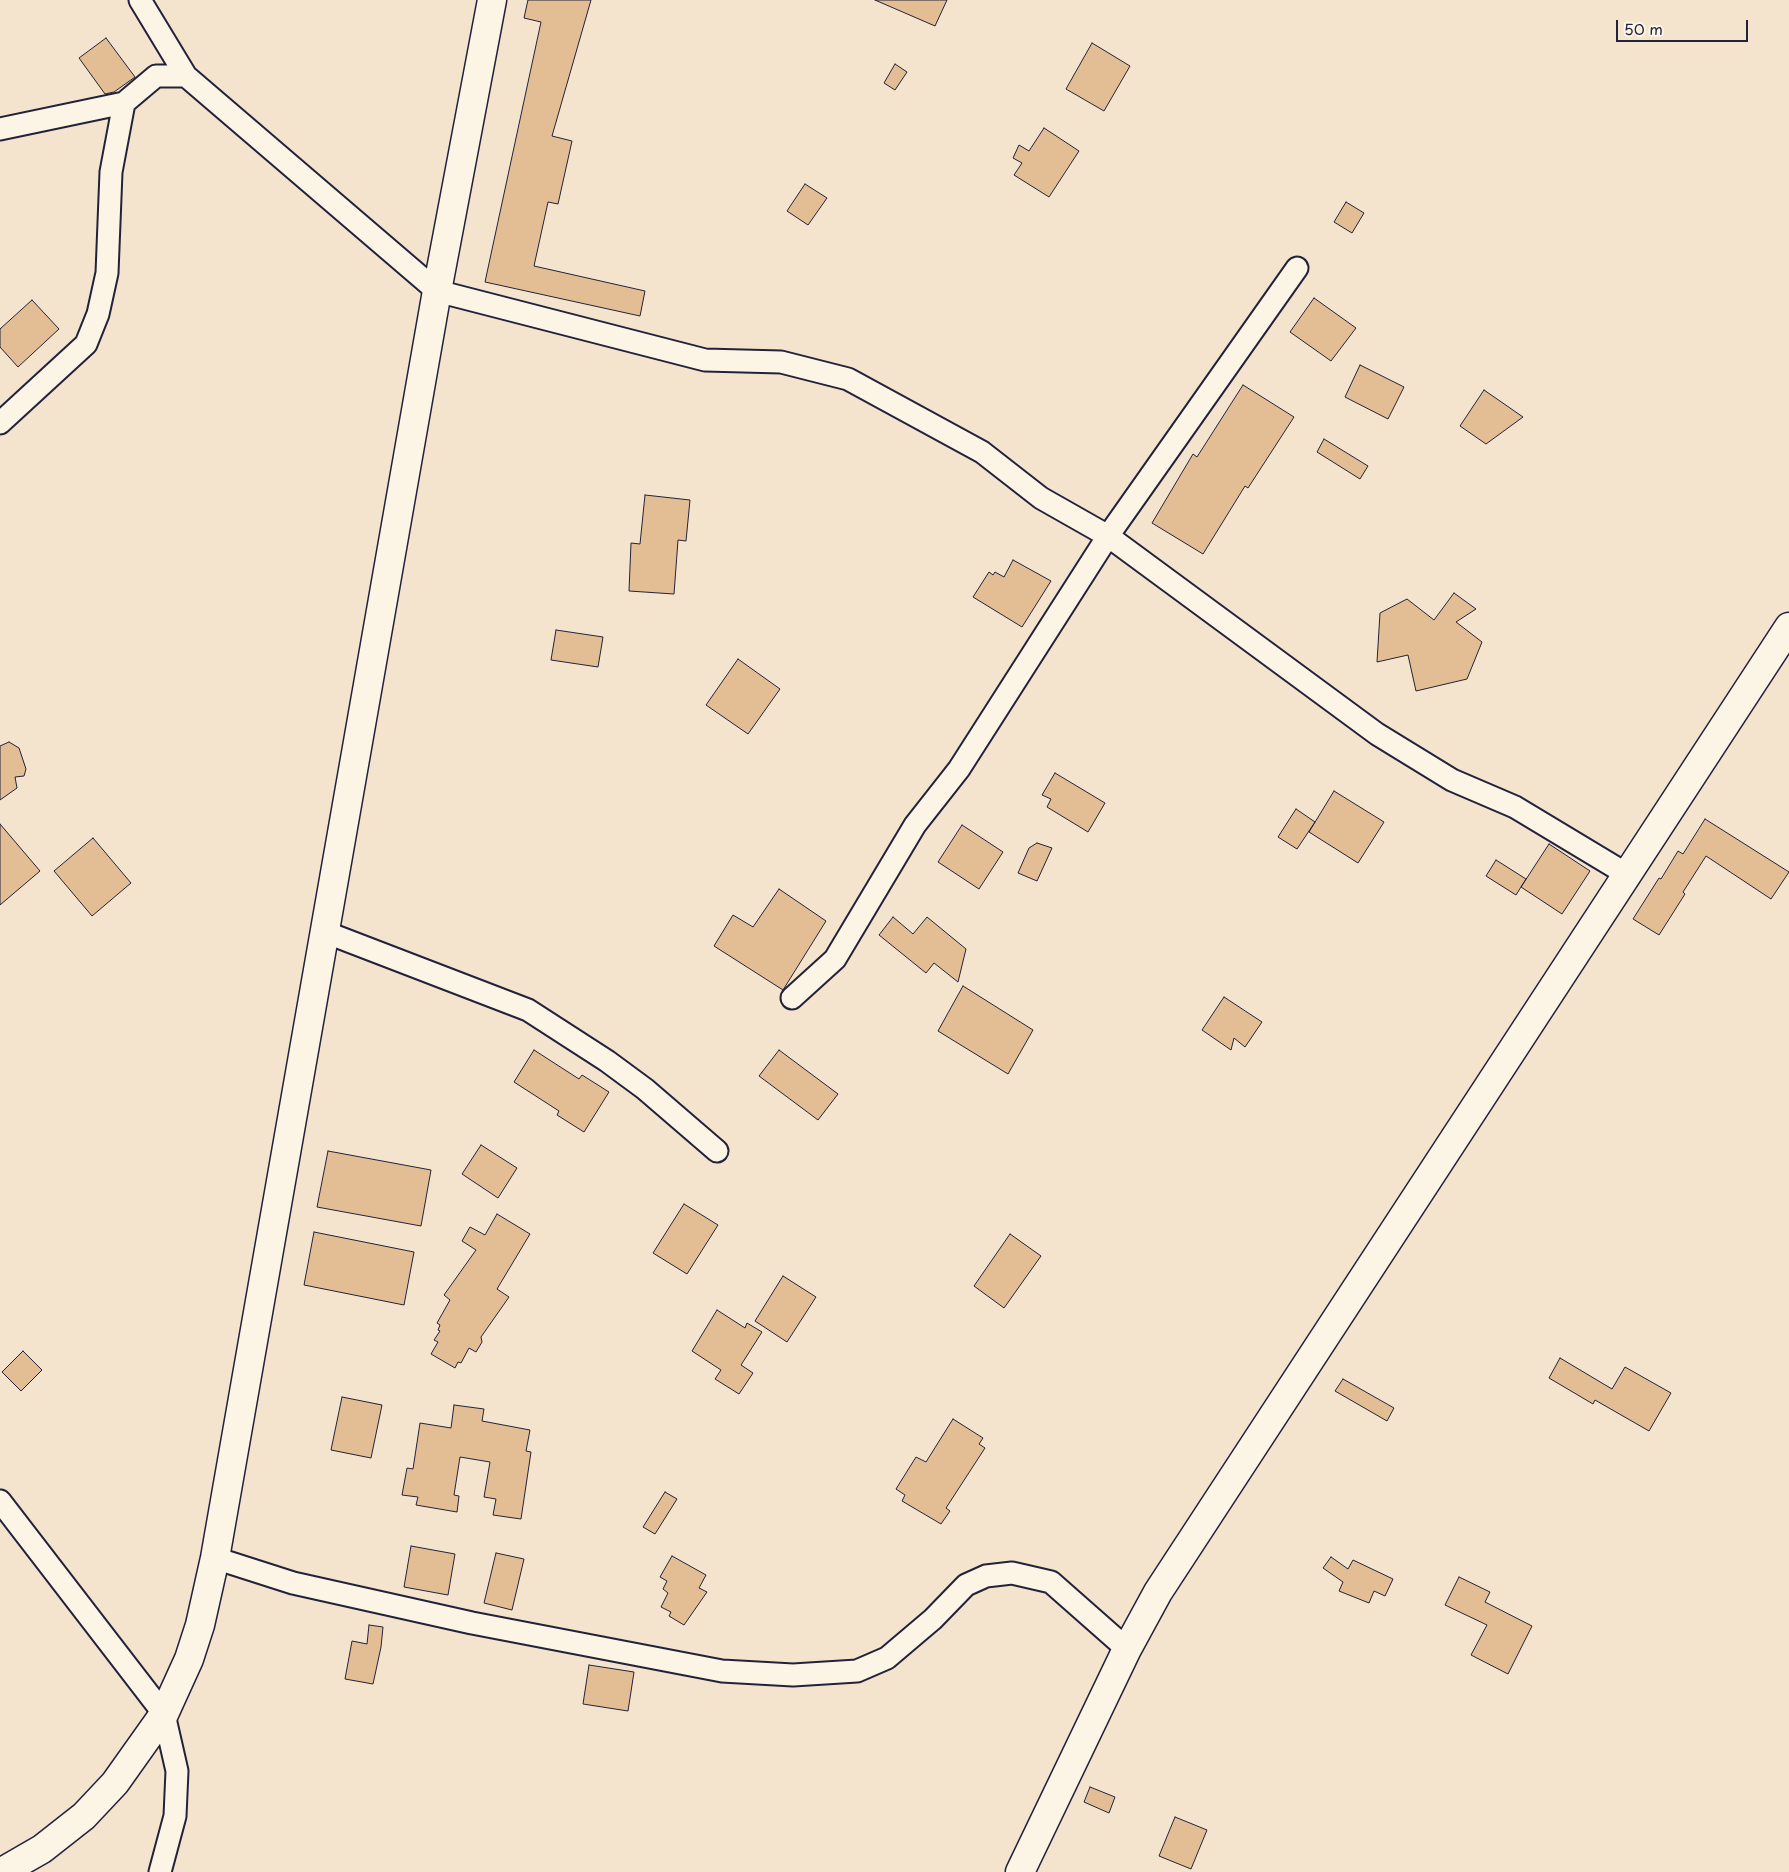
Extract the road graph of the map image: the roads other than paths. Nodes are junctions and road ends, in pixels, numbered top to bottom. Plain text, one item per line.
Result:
1 (140, 0) edge
2 (492, 0) edge
3 (186, 76) junction
4 (124, 102) junction
5 (0, 129) edge
6 (1297, 268) dead end
7 (437, 290) junction
8 (0, 423) edge
9 (1108, 536) junction
10 (1789, 627) edge
11 (1628, 875) junction
12 (325, 932) junction
13 (792, 998) dead end
14 (717, 1151) dead end
15 (0, 1501) edge
16 (215, 1558) junction
17 (1127, 1649) junction
18 (164, 1714) junction
19 (2, 1872) edge
20 (160, 1872) edge
21 (1020, 1872) edge

1 - 3 street
2 - 7 main road
3 - 4 street
3 - 7 street
4 - 5 street
4 - 8 street
6 - 9 street
7 - 9 street
7 - 12 main road
9 - 11 street
9 - 13 street
10 - 11 main road
11 - 17 main road
12 - 14 street
12 - 16 main road
15 - 18 street
16 - 17 street
16 - 18 main road
17 - 21 main road
18 - 19 main road
18 - 20 street

